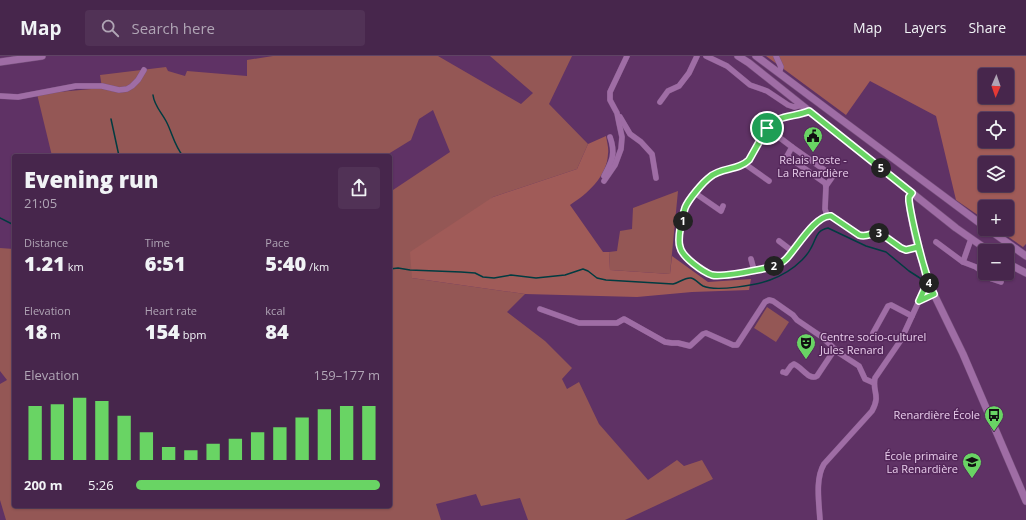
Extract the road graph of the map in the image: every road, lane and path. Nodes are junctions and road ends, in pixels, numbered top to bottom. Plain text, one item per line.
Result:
1 (42, 56) edge
2 (627, 56) edge
3 (697, 56) edge
4 (706, 56) edge
5 (738, 56) edge
6 (756, 56) edge
7 (776, 56) edge
8 (0, 62) edge
9 (144, 70) dead end
10 (779, 73) junction
11 (0, 96) edge
12 (660, 102) dead end
13 (802, 105) junction
14 (809, 111) junction
15 (617, 113) junction
16 (767, 128) junction
17 (610, 137) dead end
18 (792, 147) junction
19 (745, 164) junction
20 (656, 178) dead end
21 (769, 181) dead end
22 (826, 186) junction
23 (695, 193) junction
24 (912, 193) junction
25 (920, 200) junction
26 (723, 206) dead end
27 (827, 215) junction
28 (912, 216) junction
29 (978, 222) edge
30 (998, 236) joint
31 (971, 239) junction
32 (778, 242) dead end
33 (936, 242) dead end
34 (978, 244) edge
35 (918, 247) junction
36 (792, 252) junction
37 (1026, 256) edge
38 (751, 259) dead end
39 (1026, 261) edge
40 (963, 262) junction
41 (1014, 267) edge
42 (754, 270) junction
43 (1026, 273) edge
44 (1001, 282) dead end
45 (930, 286) junction
46 (934, 294) junction
47 (919, 301) junction
48 (540, 309) dead end
49 (912, 316) junction
50 (873, 333) dead end
51 (835, 349) junction
52 (783, 372) dead end
53 (874, 383) junction
54 (1026, 502) edge
55 (820, 520) edge

1 - 8 street
2 - 15 street
3 - 12 street
4 - 13 street
5 - 13 street
6 - 10 street
7 - 10 street
9 - 11 street
10 - 29 street
13 - 14 street
14 - 16 street
14 - 24 street
15 - 17 street
15 - 20 street
16 - 18 street
16 - 19 street
18 - 22 street
18 - 22 street
19 - 21 street
19 - 23 street
22 - 27 street
23 - 26 street
23 - 42 street
24 - 25 street
24 - 28 street
25 - 28 street
25 - 31 street
27 - 35 street
27 - 36 street
28 - 35 street
30 - 37 street
30 - 39 street
31 - 34 street
31 - 40 street
32 - 36 street
33 - 40 street
35 - 45 street
36 - 42 street
38 - 42 street
40 - 44 street
41 - 43 street
45 - 46 street
45 - 47 street
46 - 47 street
46 - 54 street
47 - 49 street
48 - 51 street
49 - 50 street
49 - 53 street
51 - 52 street
51 - 53 street
53 - 55 street

